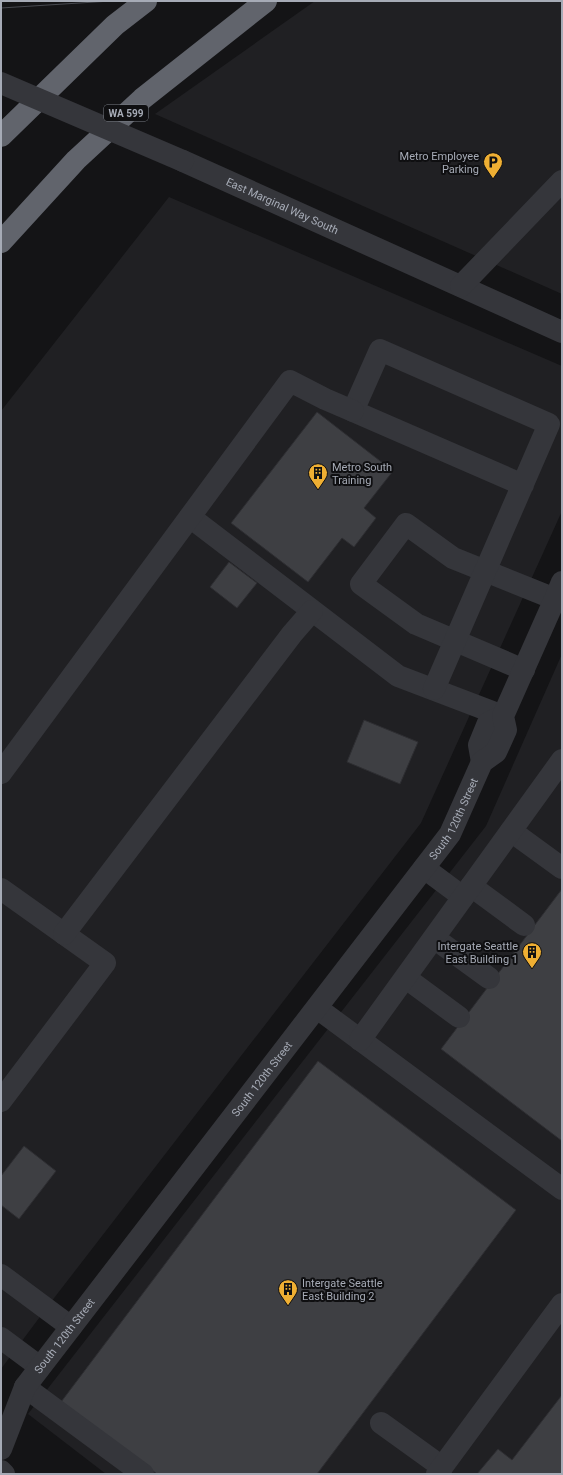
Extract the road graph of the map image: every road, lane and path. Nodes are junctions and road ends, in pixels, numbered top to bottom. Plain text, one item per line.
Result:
1 (146, 1) edge
2 (266, 1) edge
3 (1, 83) edge
4 (1, 136) edge
5 (562, 181) edge
6 (1, 242) edge
7 (461, 286) junction
8 (562, 332) edge
9 (353, 411) junction
10 (523, 485) junction
11 (190, 517) junction
12 (486, 570) junction
13 (559, 590) edge
14 (312, 611) junction
15 (455, 640) junction
16 (524, 670) junction
17 (434, 689) junction
18 (503, 716) junction
19 (562, 760) edge
20 (1, 773) edge
21 (511, 831) junction
22 (424, 868) junction
23 (562, 868) edge
24 (1, 889) edge
25 (467, 892) junction
26 (524, 925) dead end
27 (64, 934) junction
28 (434, 938) junction
29 (406, 978) junction
30 (490, 978) dead end
31 (317, 1008) junction
32 (459, 1017) dead end
33 (360, 1040) junction
34 (1, 1101) edge
35 (562, 1189) edge
36 (1, 1275) edge
37 (562, 1304) edge
38 (71, 1327) junction
39 (1, 1338) edge
40 (40, 1367) junction
41 (26, 1387) junction
42 (381, 1423) dead end
43 (1, 1449) edge
44 (440, 1470) edge
45 (1, 1472) edge
46 (4, 1474) edge
47 (143, 1474) edge

1 - 4 highway
2 - 6 highway, WA 599
3 - 7 street, East Marginal Way South, bridge
5 - 7 street
7 - 8 street, East Marginal Way South
9 - 10 street
9 - 10 street
9 - 11 street
10 - 12 street
11 - 14 street
11 - 20 street
12 - 13 street
12 - 15 street
12 - 15 street
13 - 16 street
14 - 17 street
14 - 27 street
15 - 16 street
15 - 17 street
16 - 18 street
17 - 18 street
18 - 22 street, South 120th Street
19 - 21 street
21 - 23 street
21 - 25 street
22 - 25 street
22 - 31 street, South 120th Street
24 - 27 street
25 - 26 street
25 - 28 street
27 - 34 street
28 - 29 street
28 - 30 street
29 - 32 street
29 - 33 street
31 - 33 street
31 - 38 street, South 120th Street
33 - 35 street
36 - 38 street
37 - 44 street
38 - 40 street, South 120th Street
39 - 40 street
40 - 41 street, South 120th Street
41 - 43 street, South 120th Street
41 - 47 street
42 - 44 street
45 - 46 street

